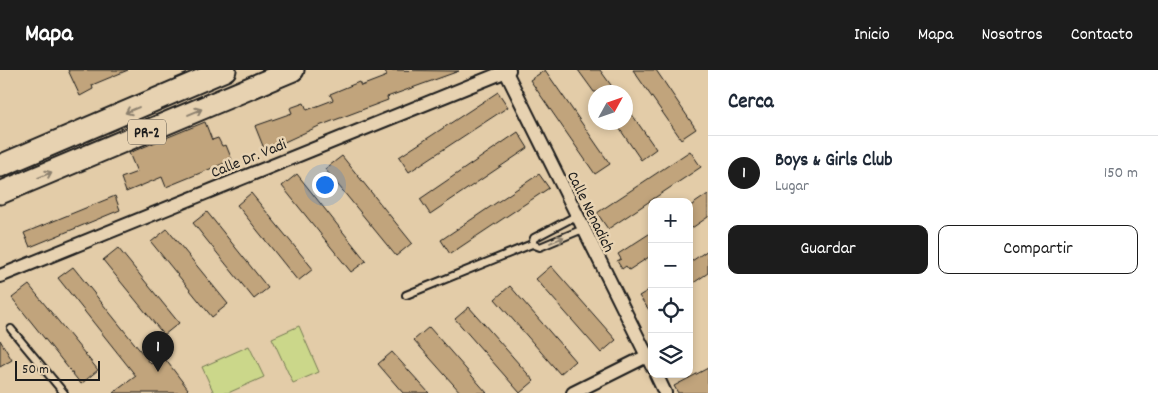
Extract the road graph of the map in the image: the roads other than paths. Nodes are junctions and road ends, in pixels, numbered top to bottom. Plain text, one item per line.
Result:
1 (225, 70) edge
2 (293, 70) edge
3 (507, 70) edge
4 (0, 166) edge
5 (0, 193) edge
6 (576, 216) junction
7 (583, 229) junction
8 (532, 244) junction
9 (0, 276) edge
10 (406, 295) dead end
11 (11, 329) dead end
12 (648, 359) edge
13 (648, 361) edge
14 (658, 378) edge
15 (64, 393) edge
16 (573, 393) edge
17 (665, 393) edge

1 -> 4 highway, PR-2
5 -> 2 highway, PR-2
3 - 6 street, Calle Nenadich
3 - 9 street, Calle Dr. Vadi
6 - 7 street, Calle Nenadich
6 - 8 lane
8 -> 7 lane
7 - 12 street, Calle Nenadich
8 - 10 lane
11 - 15 lane
13 - 16 street
14 - 17 street

